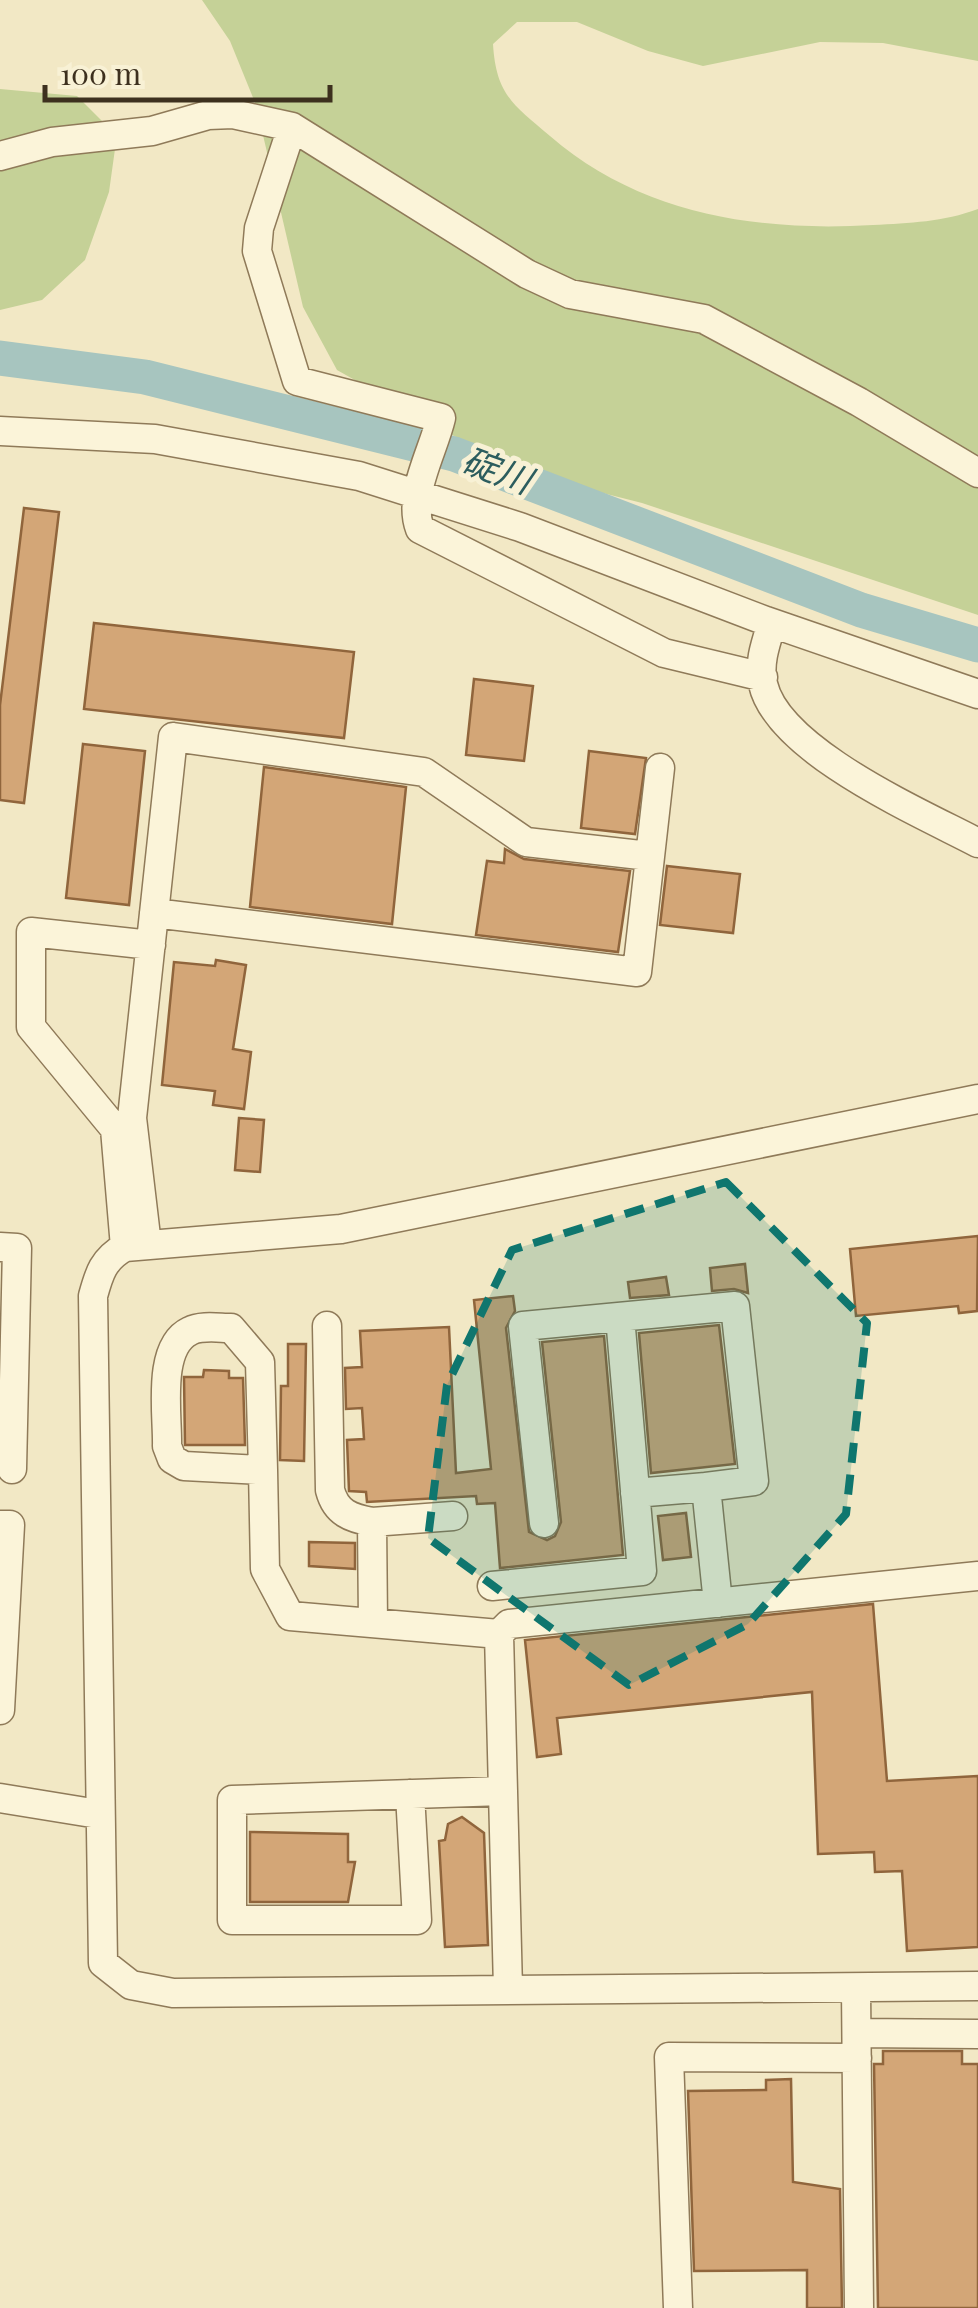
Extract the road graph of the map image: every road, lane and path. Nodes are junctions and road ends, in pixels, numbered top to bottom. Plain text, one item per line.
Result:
1 (292, 127) junction
2 (0, 156) edge
3 (0, 431) edge
4 (978, 473) edge
5 (422, 481) junction
6 (772, 622) junction
7 (762, 677) junction
8 (978, 694) edge
9 (660, 768) dead end
10 (978, 844) edge
11 (649, 856) junction
12 (154, 913) junction
13 (151, 945) junction
14 (978, 1099) edge
15 (136, 1246) junction
16 (0, 1247) edge
17 (620, 1316) junction
18 (327, 1326) dead end
19 (12, 1469) dead end
20 (262, 1470) junction
21 (706, 1487) junction
22 (636, 1493) junction
23 (453, 1516) dead end
24 (372, 1522) junction
25 (544, 1523) dead end
26 (0, 1525) edge
27 (978, 1576) edge
28 (492, 1586) dead end
29 (718, 1603) junction
30 (373, 1622) junction
31 (500, 1634) junction
32 (0, 1710) edge
33 (504, 1792) junction
34 (410, 1794) junction
35 (0, 1798) edge
36 (98, 1814) junction
37 (978, 1986) edge
38 (508, 1988) junction
39 (856, 1989) junction
40 (978, 2034) edge
41 (857, 2046) junction
42 (678, 2308) edge
43 (859, 2308) edge

1 - 2 street
1 - 4 street
1 - 5 street
3 - 5 street
5 - 6 street
5 - 7 street
6 - 7 street
6 - 8 street
7 - 10 street
9 - 11 street
11 - 12 street
11 - 12 street
12 - 13 street
13 - 15 street
13 - 15 street
14 - 15 street
15 - 36 street
16 - 19 street
17 - 21 street
17 - 22 street
17 - 25 street
18 - 24 street
20 - 20 street
20 - 30 street
21 - 22 street
21 - 29 street
22 - 28 street
23 - 24 street
24 - 30 street
26 - 32 street
27 - 29 street
29 - 31 street
30 - 31 street
31 - 33 street
33 - 34 street
33 - 38 street
34 - 34 street
35 - 36 street
36 - 38 street
37 - 39 street
38 - 39 street
39 - 41 street
40 - 41 street
41 - 42 street
41 - 43 street

